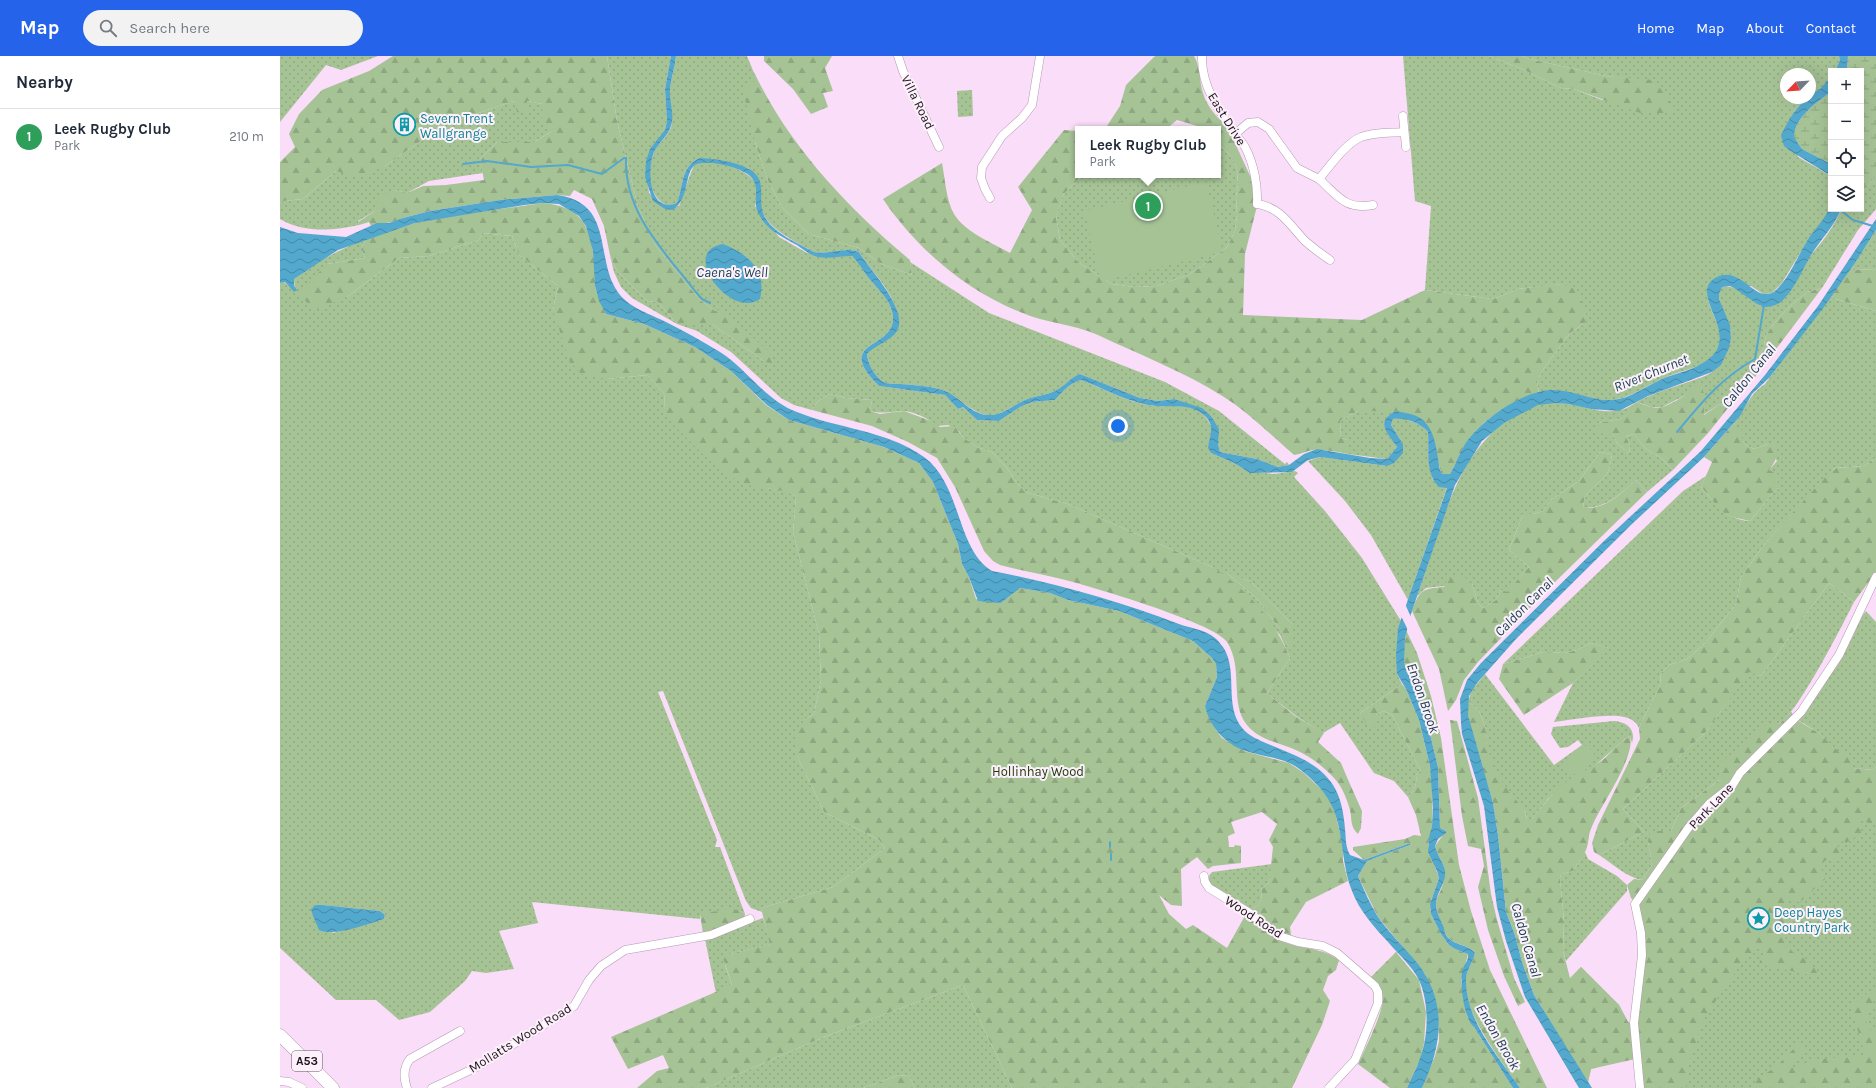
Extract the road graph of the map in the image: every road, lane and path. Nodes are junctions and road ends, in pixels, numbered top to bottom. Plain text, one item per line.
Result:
1 (898, 56) edge
2 (1040, 56) edge
3 (1202, 56) edge
4 (1403, 116) dead end
5 (1404, 132) junction
6 (1235, 134) junction
7 (939, 147) dead end
8 (1406, 147) dead end
9 (1319, 179) junction
10 (990, 198) dead end
11 (1373, 205) dead end
12 (1330, 260) dead end
13 (1876, 577) edge
14 (1204, 876) dead end
15 (750, 919) dead end
16 (460, 1031) dead end
17 (280, 1035) edge
18 (280, 1081) edge
19 (302, 1088) edge
20 (333, 1088) edge
21 (407, 1088) edge
22 (432, 1088) edge
23 (1329, 1088) edge
24 (1640, 1088) edge

1 - 7 street, Villa Road
2 - 10 street
3 - 6 street, East Drive
4 - 5 street
5 - 8 street
5 - 9 street
6 - 9 street
6 - 12 street, East Drive
9 - 11 street
13 - 24 street, Park Lane
14 - 23 street, Wood Road
15 - 22 street, Mollatts Wood Road
16 - 21 street
17 - 20 highway, A53
18 - 19 street

